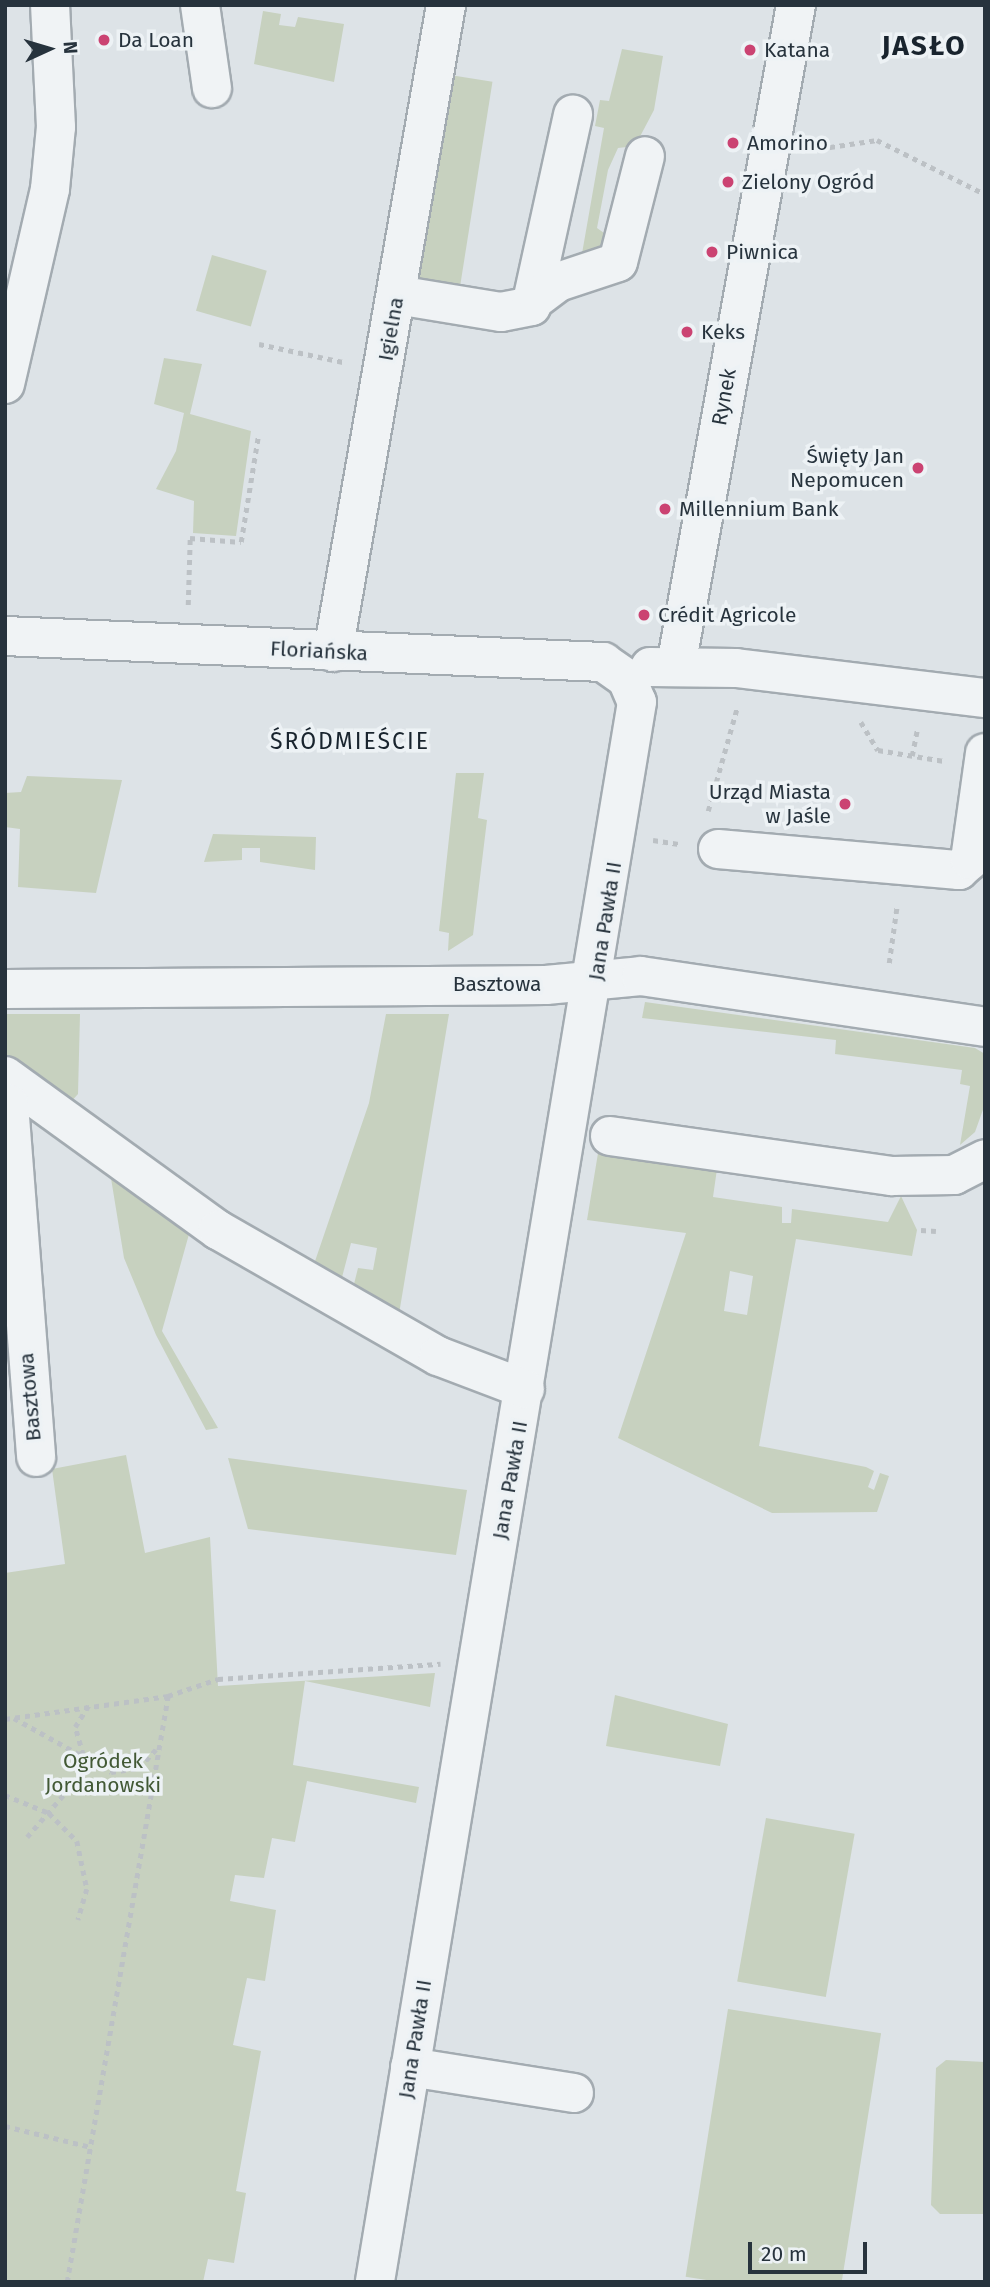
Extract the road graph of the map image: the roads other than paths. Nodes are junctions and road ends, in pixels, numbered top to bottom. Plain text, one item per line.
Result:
1 (50, 5) edge
2 (200, 5) edge
3 (446, 5) edge
4 (796, 5) edge
5 (212, 88) dead end
6 (573, 115) dead end
7 (645, 156) dead end
8 (397, 295) junction
9 (538, 297) junction
10 (5, 384) edge
11 (5, 636) edge
12 (334, 652) junction
13 (676, 666) junction
14 (627, 679) junction
15 (985, 698) edge
16 (984, 760) edge
17 (712, 834) road end
18 (595, 979) junction
19 (5, 989) edge
20 (985, 1027) edge
21 (13, 1082) edge
22 (610, 1136) dead end
23 (985, 1159) edge
24 (525, 1389) junction
25 (36, 1457) dead end
26 (411, 2067) junction
27 (574, 2093) dead end
28 (375, 2282) edge

1 - 10 street
2 - 5 street
3 - 8 street, Igielna
4 - 13 street, Rynek
6 - 9 street
7 - 9 street
8 - 9 street
8 - 12 street, Igielna
11 - 12 street, Floriańska
12 - 14 street, Floriańska
13 - 14 street
13 - 15 street
14 - 18 street, Jana Pawła II
16 - 17 street
18 - 19 street, Basztowa
18 - 20 street, Basztowa
18 - 24 street, Jana Pawła II
21 - 24 street, Basztowa
21 - 25 street, Basztowa
22 - 23 street
24 - 26 street, Jana Pawła II
26 - 27 street
26 - 28 street, Jana Pawła II

